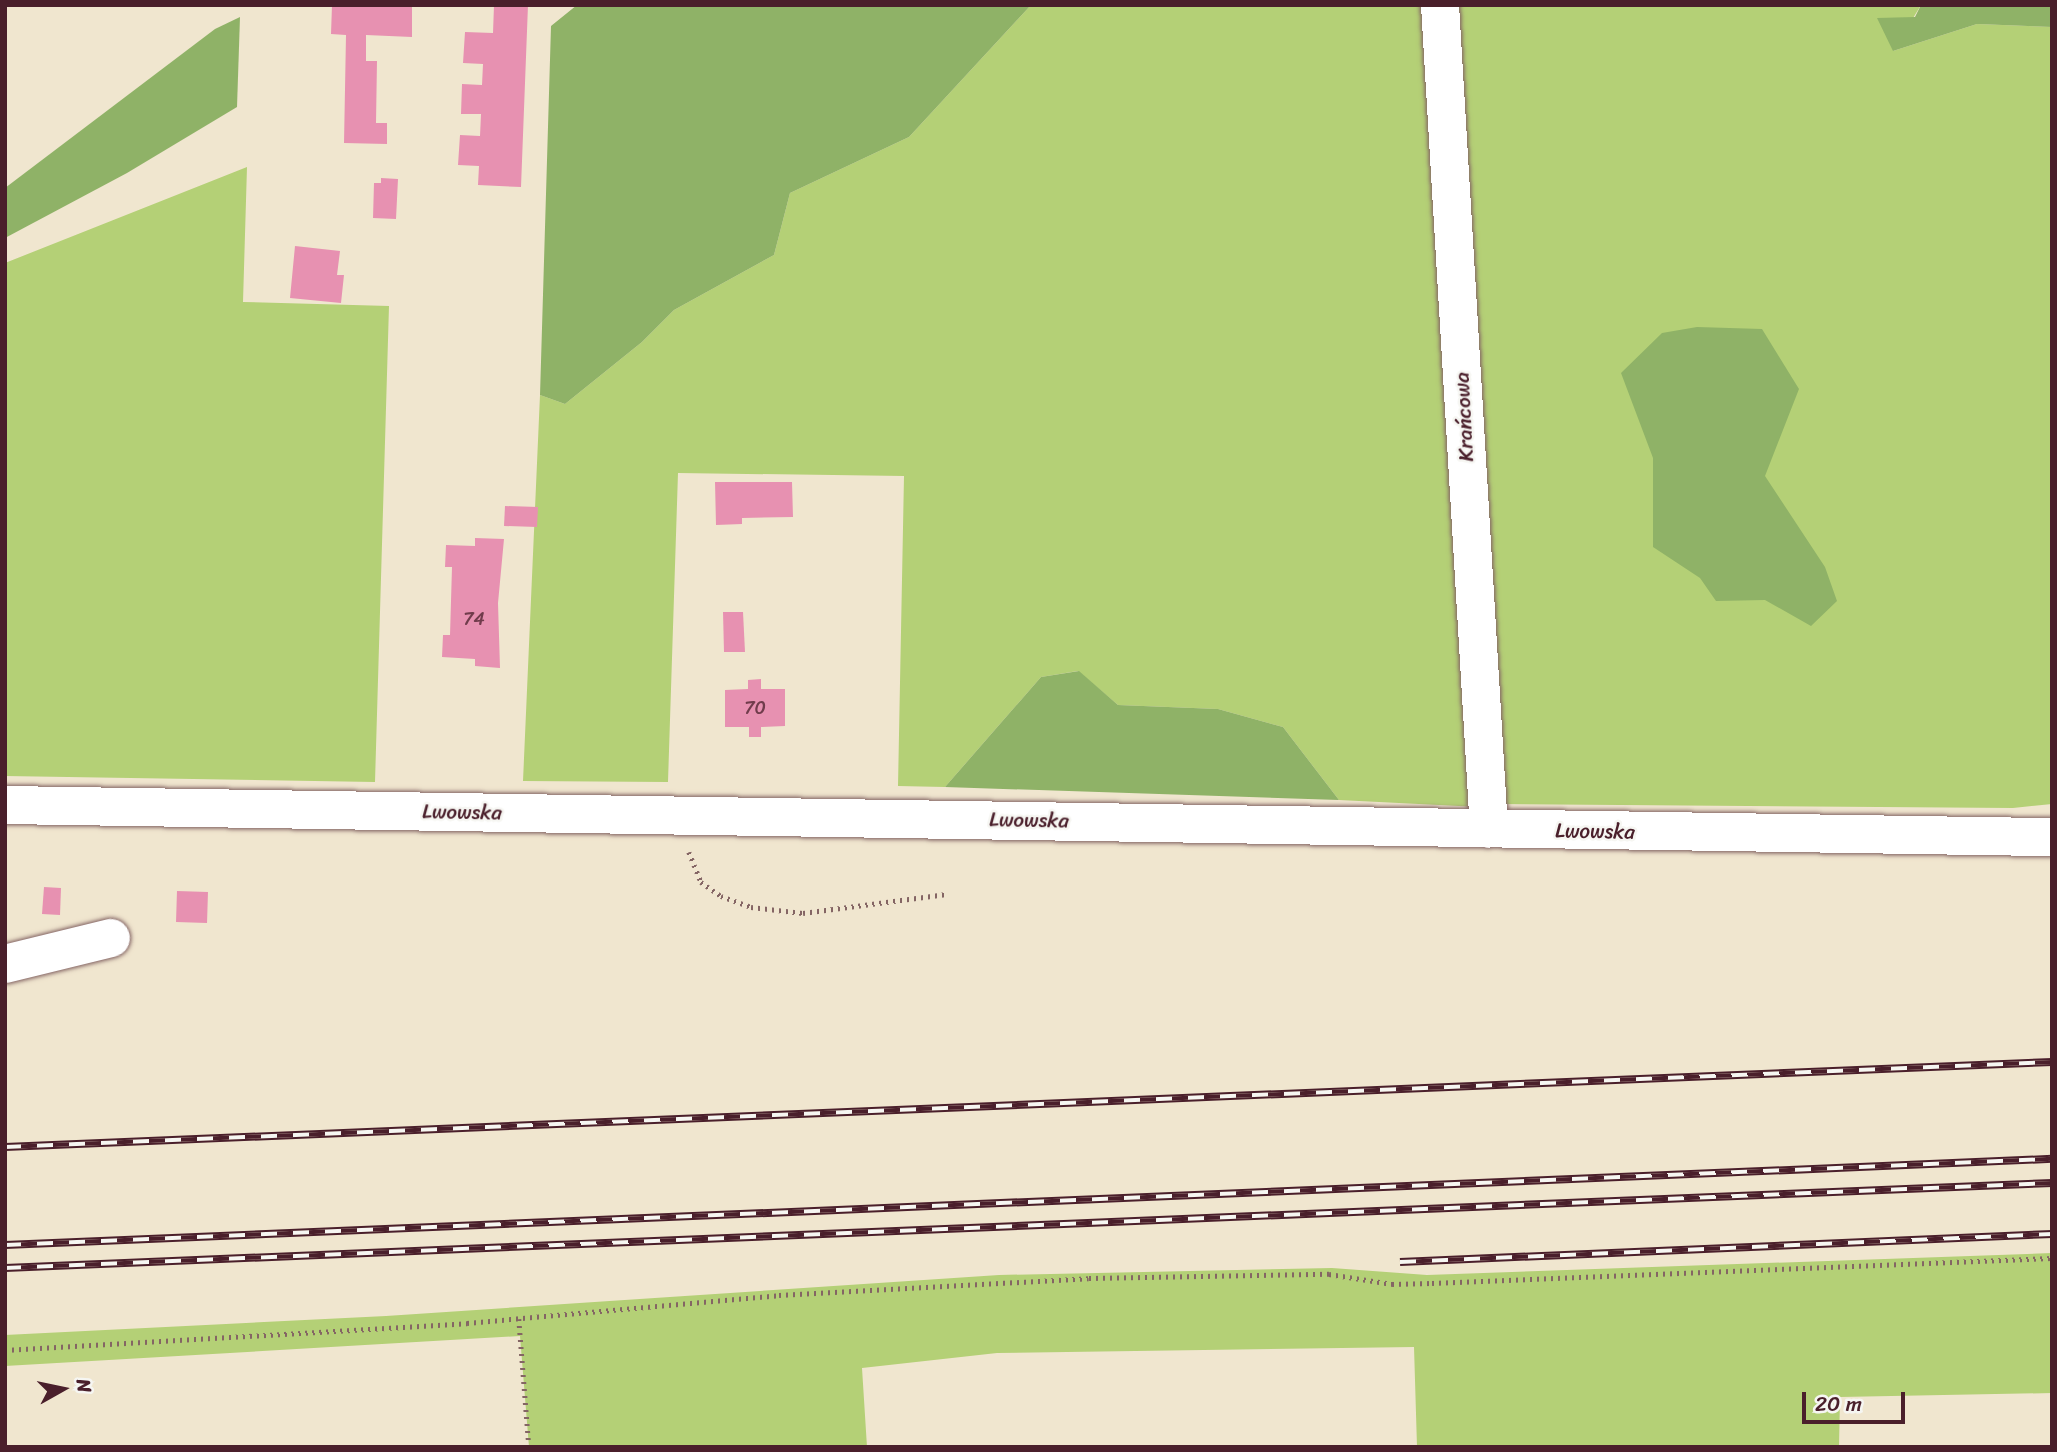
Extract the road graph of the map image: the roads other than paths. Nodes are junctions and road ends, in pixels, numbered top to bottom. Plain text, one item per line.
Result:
1 (1440, 5) edge
2 (5, 805) edge
3 (1489, 829) junction
4 (2052, 837) edge
5 (111, 937) dead end
6 (5, 964) edge

1 - 3 main road, Krańcowa
2 - 3 main road, Lwowska
3 - 4 main road, Lwowska
5 - 6 main road

